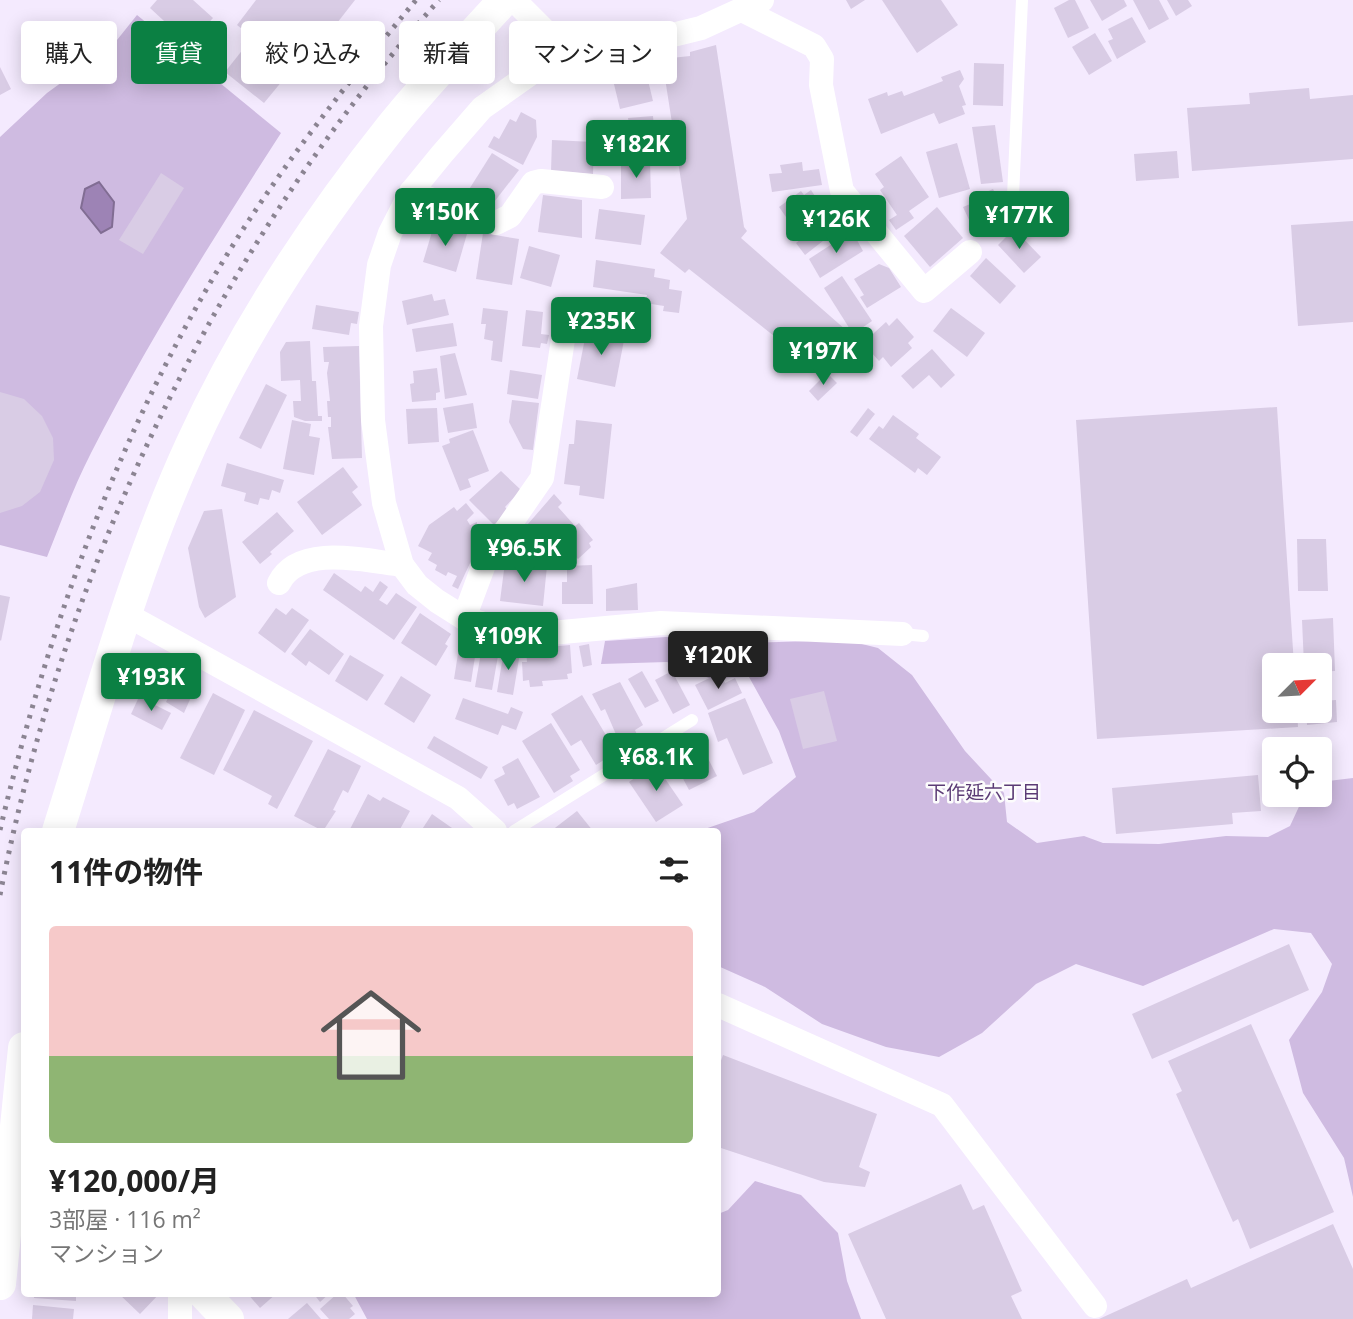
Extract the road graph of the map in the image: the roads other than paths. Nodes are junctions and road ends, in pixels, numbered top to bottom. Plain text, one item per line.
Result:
1 (504, 0) edge
2 (514, 0) edge
3 (1022, 0) edge
4 (752, 5) edge
5 (535, 21) edge
6 (677, 34) edge
7 (516, 84) edge
8 (601, 187) dead end
9 (411, 192) junction
10 (1013, 196) dead end
11 (971, 252) dead end
12 (567, 313) dead end
13 (402, 565) junction
14 (279, 583) dead end
15 (127, 615) junction
16 (464, 618) junction
17 (913, 635) dead end
18 (692, 720) dead end
19 (59, 828) edge
20 (484, 828) edge
21 (519, 828) edge
22 (721, 1006) edge
23 (21, 1097) edge
24 (9, 1266) edge
25 (180, 1297) edge
26 (207, 1297) edge
27 (1095, 1306) dead end
28 (180, 1319) edge
29 (228, 1319) edge

1 - 15 street
2 - 5 street
3 - 10 lane
4 - 6 street
4 - 11 street
7 - 9 street
8 - 9 street
9 - 13 street
12 - 16 street
13 - 14 street
13 - 16 street
15 - 19 street
15 - 20 street
16 - 17 street
18 - 21 lane
22 - 27 street
23 - 24 street
25 - 28 street
26 - 29 street

